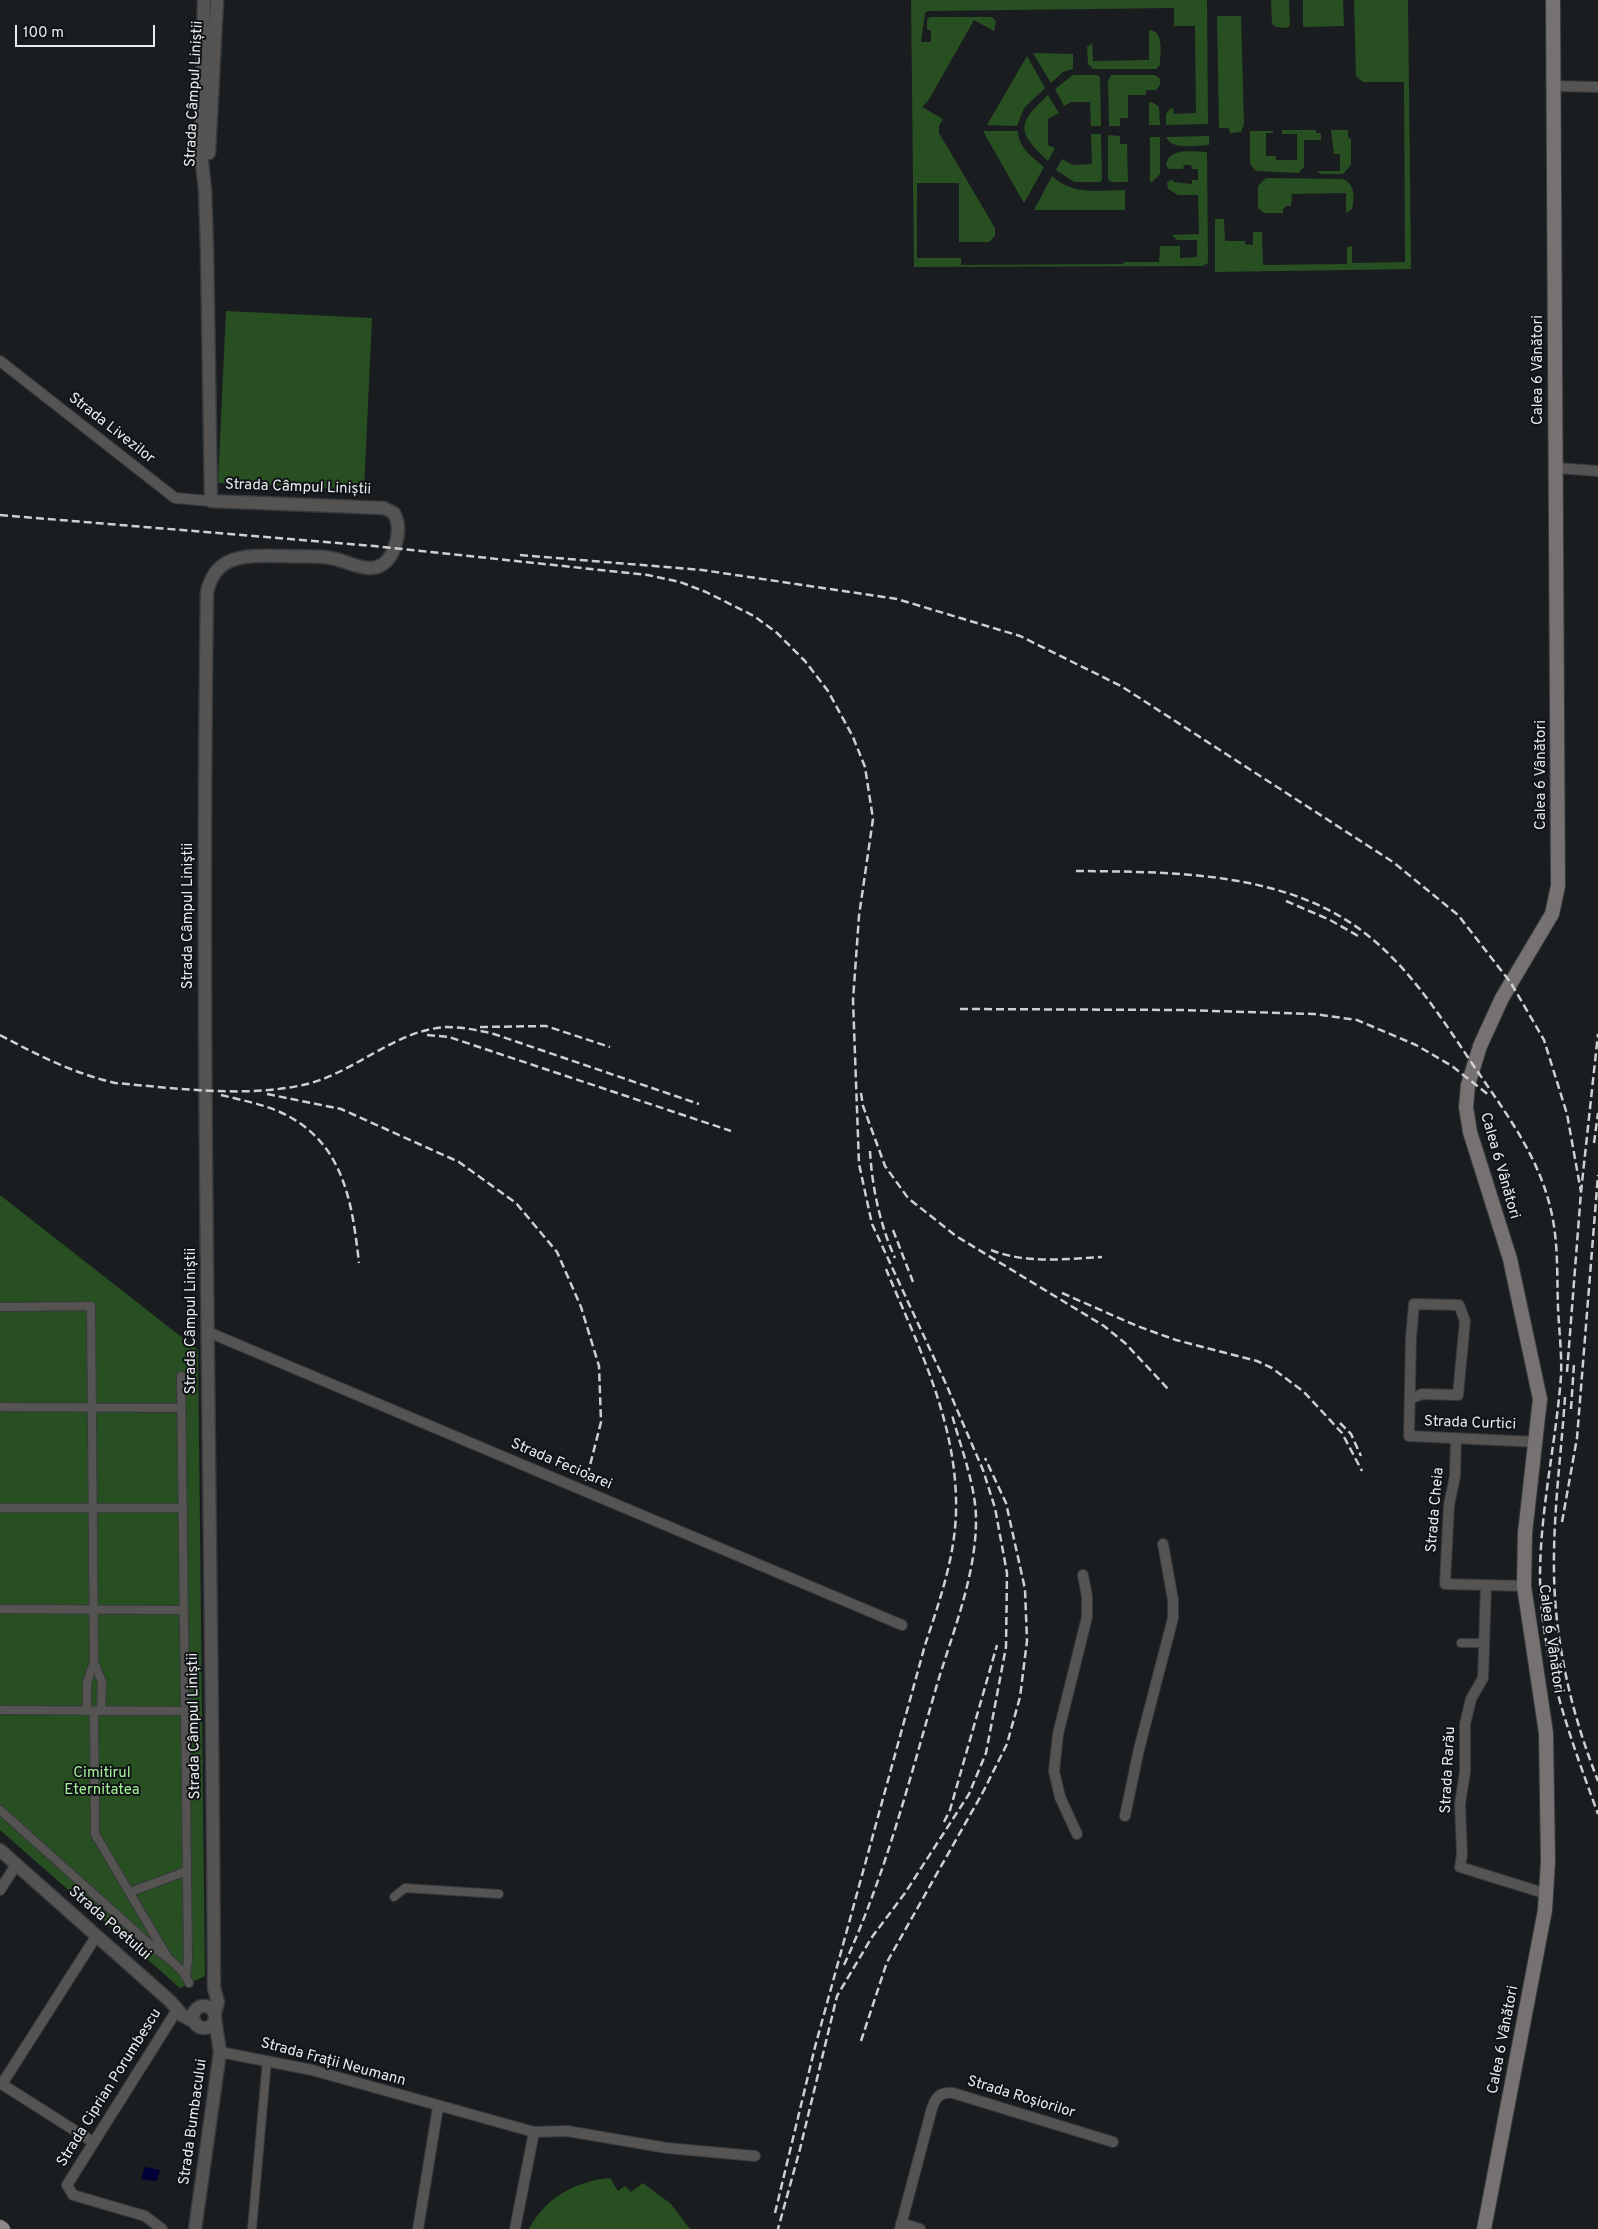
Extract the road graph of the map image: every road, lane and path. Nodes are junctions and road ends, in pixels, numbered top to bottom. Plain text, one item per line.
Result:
1 (204, 0) edge
2 (217, 0) edge
3 (1553, 0) edge
4 (1553, 86) junction
5 (1598, 87) edge
6 (205, 190) junction
7 (0, 361) edge
8 (1556, 468) junction
9 (1598, 471) edge
10 (211, 501) junction
11 (0, 1307) edge
12 (208, 1332) junction
13 (181, 1376) dead end
14 (1410, 1399) junction
15 (0, 1407) edge
16 (92, 1408) junction
17 (181, 1408) junction
18 (1456, 1439) junction
19 (1536, 1442) junction
20 (0, 1508) edge
21 (183, 1508) junction
22 (93, 1509) junction
23 (1163, 1544) dead end
24 (1082, 1575) dead end
25 (1486, 1586) junction
26 (1524, 1586) junction
27 (0, 1609) edge
28 (94, 1610) junction
29 (184, 1610) junction
30 (902, 1625) dead end
31 (1461, 1643) dead end
32 (1484, 1644) junction
33 (94, 1662) junction
34 (0, 1710) edge
35 (94, 1711) junction
36 (186, 1711) junction
37 (0, 1810) edge
38 (1125, 1816) dead end
39 (1077, 1834) dead end
40 (0, 1850) edge
41 (16, 1865) junction
42 (187, 1871) junction
43 (0, 1890) edge
44 (130, 1892) junction
45 (499, 1894) dead end
46 (1547, 1894) junction
47 (394, 1898) dead end
48 (96, 1935) junction
49 (168, 1958) junction
50 (186, 1975) junction
51 (189, 1983) dead end
52 (214, 1988) junction
53 (173, 2005) junction
54 (201, 2007) junction
55 (215, 2016) junction
56 (197, 2024) junction
57 (220, 2051) junction
58 (267, 2060) junction
59 (1, 2084) edge
60 (438, 2107) junction
61 (534, 2132) junction
62 (93, 2142) junction
63 (1113, 2142) dead end
64 (755, 2156) dead end
65 (900, 2226) edge
66 (162, 2229) edge
67 (196, 2229) edge
68 (252, 2229) edge
69 (418, 2229) edge
70 (515, 2229) edge
71 (920, 2229) edge
72 (1484, 2229) edge

1 - 6 street, Strada Câmpul Liniștii
2 - 6 street, Strada Câmpul Liniștii
3 - 4 main road, Calea 6 Vânători
4 - 5 street
4 - 8 main road, Calea 6 Vânători
6 - 10 street, Strada Câmpul Liniștii
7 - 10 street, Strada Livezilor
8 - 9 street
8 - 19 main road, Calea 6 Vânători
10 - 12 street, Strada Câmpul Liniștii
11 - 16 street
12 - 30 street, Strada Fecioarei
12 - 52 street, Strada Câmpul Liniștii
13 - 17 street
14 - 14 street, Strada Curtici
14 - 18 street, Strada Curtici
15 - 16 street
16 - 17 street
16 - 22 street
17 - 21 street
18 - 19 street, Strada Curtici
18 - 25 street, Strada Cheia
19 - 26 main road, Calea 6 Vânători
20 - 22 street
21 - 22 street
21 - 29 street
22 - 28 street
23 - 38 street
24 - 39 street
25 - 26 street
25 - 32 street, Strada Rarău
26 - 46 main road, Calea 6 Vânători
27 - 28 street
28 - 29 street
28 - 33 street
29 - 36 street
31 - 32 street
32 - 46 street, Strada Rarău
33 - 35 street
33 - 35 street
34 - 35 street
35 - 36 street
35 - 44 street
36 - 42 street
37 - 49 street
40 - 41 street, Strada Poetului
41 - 43 street
41 - 48 street, Strada Poetului
42 - 44 street
42 - 50 street
44 - 49 street
45 - 47 street
46 - 72 main road, Calea 6 Vânători
48 - 53 street, Strada Poetului
48 - 59 street
49 - 50 street
50 - 51 street
52 - 54 street, Strada Câmpul Liniștii
52 - 55 street, Strada Câmpul Liniștii
53 - 54 street
53 - 56 street, Strada Poetului
53 - 62 street, Strada Ciprian Porumbescu
54 - 55 street
54 - 56 street
55 - 56 street
55 - 57 street, Strada Câmpul Liniștii
56 - 57 street, Strada Bumbacului
57 - 58 street, Strada Frații Neumann
57 - 67 street, Strada Bumbacului
58 - 60 street, Strada Frații Neumann
58 - 68 street
59 - 62 street
60 - 61 street, Strada Frații Neumann
60 - 69 street
61 - 64 street, Strada Frații Neumann
61 - 70 street
62 - 66 street, Strada Ciprian Porumbescu
63 - 65 street, Strada Roșiorilor
65 - 71 street

